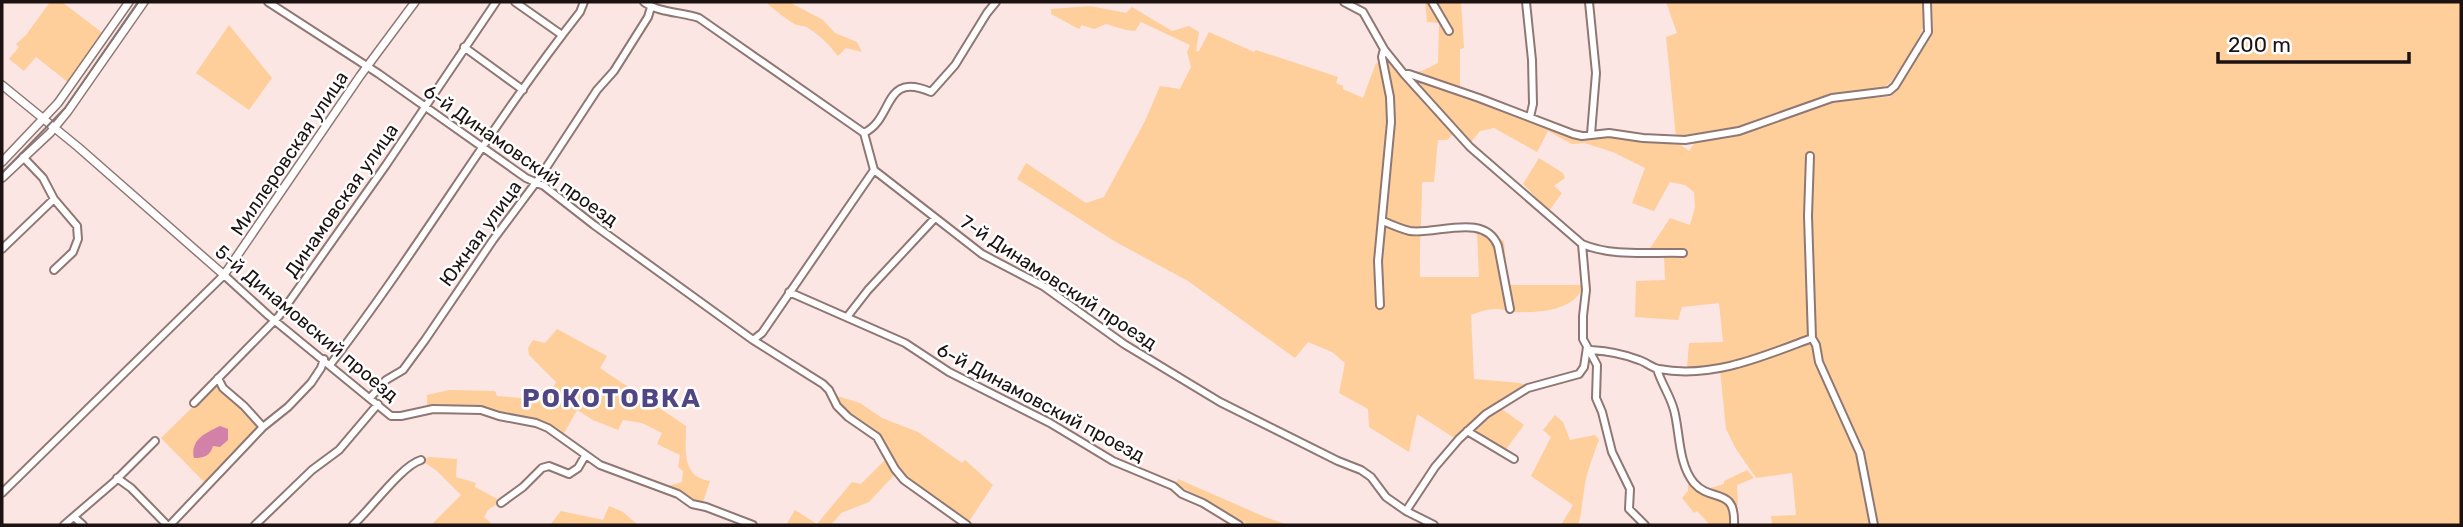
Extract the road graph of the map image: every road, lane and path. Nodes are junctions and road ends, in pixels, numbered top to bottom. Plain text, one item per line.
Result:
1 (129, 2) edge
2 (144, 2) edge
3 (268, 2) edge
4 (415, 2) edge
5 (496, 2) edge
6 (515, 2) edge
7 (584, 2) edge
8 (644, 2) edge
9 (996, 2) edge
10 (1344, 2) edge
11 (1432, 2) edge
12 (1526, 2) edge
13 (1589, 2) edge
14 (1927, 2) edge
15 (651, 7) junction
16 (1449, 31) dead end
17 (562, 35) junction
18 (464, 47) junction
19 (1384, 49) junction
20 (368, 67) junction
21 (1404, 74) junction
22 (2, 85) edge
23 (523, 90) junction
24 (425, 107) junction
25 (1530, 117) junction
26 (44, 119) junction
27 (54, 127) junction
28 (864, 132) junction
29 (1591, 134) junction
30 (483, 147) junction
31 (1810, 156) dead end
32 (23, 157) junction
33 (2, 162) edge
34 (874, 170) junction
35 (2, 178) edge
36 (536, 182) junction
37 (54, 199) junction
38 (935, 218) junction
39 (1383, 221) junction
40 (1582, 244) junction
41 (2, 249) edge
42 (1683, 253) dead end
43 (54, 271) dead end
44 (224, 275) junction
45 (789, 292) junction
46 (1380, 306) dead end
47 (1510, 309) dead end
48 (848, 317) junction
49 (275, 319) junction
50 (1812, 338) junction
51 (753, 340) junction
52 (1589, 348) junction
53 (324, 359) junction
54 (330, 365) junction
55 (1657, 369) junction
56 (218, 378) junction
57 (370, 398) junction
58 (194, 403) dead end
59 (378, 404) junction
60 (263, 427) junction
61 (1467, 431) junction
62 (155, 441) dead end
63 (585, 456) junction
64 (1514, 459) dead end
65 (421, 460) dead end
66 (117, 478) junction
67 (2, 493) edge
68 (501, 503) dead end
69 (1406, 511) junction
70 (74, 517) junction
71 (64, 525) edge
72 (83, 525) edge
73 (168, 525) edge
74 (256, 525) edge
75 (353, 525) edge
76 (753, 525) edge
77 (967, 525) edge
78 (1239, 525) edge
79 (1434, 525) edge
80 (1645, 525) edge
81 (1734, 525) edge
82 (1874, 525) edge

1 - 26 street
2 - 27 street
3 - 20 street, 6-й Динамовский проезд
4 - 20 street, Миллеровская улица
5 - 18 street, Динамовская улица
6 - 17 street
7 - 17 street
8 - 15 street
9 - 28 street
10 - 19 street
11 - 16 street
12 - 25 street
13 - 29 street
14 - 29 street
15 - 28 street
15 - 36 street, Южная улица
17 - 23 street
18 - 23 street
18 - 24 street, Динамовская улица
19 - 21 street
19 - 39 street
20 - 24 street, 6-й Динамовский проезд
20 - 44 street, Миллеровская улица
21 - 25 street
21 - 40 street
22 - 26 street, 5-й Динамовский проезд
23 - 30 street
24 - 30 street, 6-й Динамовский проезд
24 - 49 street, Динамовская улица
25 - 29 street
26 - 27 street, 5-й Динамовский проезд
26 - 33 street
27 - 32 street
27 - 44 street, 5-й Динамовский проезд
28 - 34 street
30 - 36 street, 6-й Динамовский проезд
30 - 54 street
31 - 50 street
32 - 35 street
32 - 37 street
34 - 38 street, 7-й Динамовский проезд
34 - 45 street
36 - 51 street, 6-й Динамовский проезд
36 - 57 street, Южная улица
37 - 41 street
37 - 43 street
38 - 48 street
38 - 69 street, 7-й Динамовский проезд
39 - 46 street
39 - 47 street
40 - 42 street
40 - 52 street
44 - 49 street, 5-й Динамовский проезд
44 - 67 street, Миллеровская улица
45 - 48 street, 6-й Динамовский проезд
45 - 51 street
48 - 78 street, 6-й Динамовский проезд
49 - 53 street, 5-й Динамовский проезд
49 - 56 street, Динамовская улица
50 - 55 street
50 - 82 street
51 - 77 street, 6-й Динамовский проезд
52 - 55 street
52 - 61 street
52 - 80 street
53 - 54 street, 5-й Динамовский проезд
53 - 60 street
54 - 57 street, 5-й Динамовский проезд
55 - 81 street
56 - 58 street, Динамовская улица
56 - 60 street
57 - 59 street, 5-й Динамовский проезд
59 - 63 street, 5-й Динамовский проезд
59 - 74 street
60 - 73 street
61 - 64 street
61 - 69 street
62 - 66 street
63 - 68 street
63 - 76 street, 5-й Динамовский проезд
65 - 75 street
66 - 70 street
66 - 73 street
69 - 79 street, 7-й Динамовский проезд
70 - 71 street
70 - 72 street

